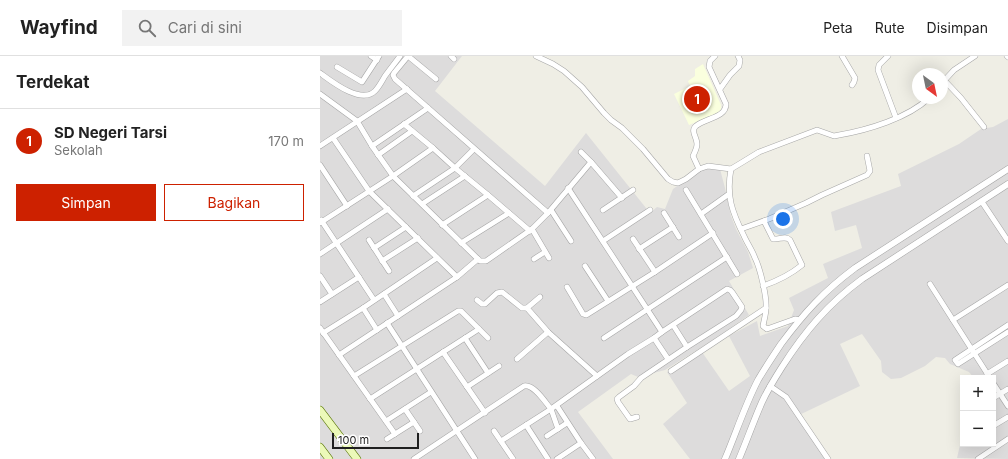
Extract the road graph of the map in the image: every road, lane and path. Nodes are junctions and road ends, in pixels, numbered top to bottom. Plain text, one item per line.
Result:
1 (371, 56) edge
2 (400, 56) edge
3 (408, 56) edge
4 (536, 56) edge
5 (715, 56) edge
6 (738, 56) edge
7 (842, 56) edge
8 (975, 56) edge
9 (885, 57) edge
10 (378, 58) edge
11 (337, 67) dead end
12 (320, 73) edge
13 (948, 77) edge
14 (436, 79) dead end
15 (852, 85) dead end
16 (948, 86) edge
17 (407, 89) junction
18 (720, 89) junction
19 (321, 93) edge
20 (923, 104) edge
21 (428, 108) junction
22 (896, 118) junction
23 (357, 121) junction
24 (404, 124) junction
25 (984, 127) dead end
26 (412, 131) junction
27 (333, 138) junction
28 (320, 146) edge
29 (372, 146) junction
30 (433, 148) junction
31 (474, 149) junction
32 (581, 152) dead end
33 (378, 155) junction
34 (867, 156) dead end
35 (591, 162) junction
36 (320, 165) edge
37 (455, 168) junction
38 (699, 169) junction
39 (731, 169) junction
40 (1008, 169) edge
41 (393, 176) junction
42 (465, 176) junction
43 (1008, 184) edge
44 (568, 188) junction
45 (634, 190) dead end
46 (686, 190) dead end
47 (369, 191) junction
48 (974, 191) junction
49 (488, 194) junction
50 (729, 194) junction
51 (413, 196) junction
52 (622, 198) junction
53 (982, 202) junction
54 (422, 204) junction
55 (347, 206) junction
56 (388, 209) junction
57 (603, 210) dead end
58 (650, 210) dead end
59 (549, 211) junction
60 (509, 213) junction
61 (664, 213) dead end
62 (701, 214) junction
63 (321, 221) edge
64 (764, 221) junction
65 (442, 225) junction
66 (406, 227) junction
67 (673, 227) junction
68 (741, 229) junction
69 (530, 230) junction
70 (713, 233) junction
71 (679, 237) dead end
72 (418, 238) junction
73 (633, 239) dead end
74 (369, 240) dead end
75 (571, 241) dead end
76 (603, 241) junction
77 (1008, 241) edge
78 (336, 243) junction
79 (461, 243) junction
80 (374, 248) junction
81 (639, 249) junction
82 (545, 252) junction
83 (320, 254) edge
84 (727, 257) junction
85 (437, 258) junction
86 (549, 258) dead end
87 (478, 259) junction
88 (534, 259) dead end
89 (382, 261) junction
90 (585, 266) dead end
91 (389, 271) dead end
92 (655, 272) junction
93 (737, 274) dead end
94 (320, 276) edge
95 (359, 277) junction
96 (457, 277) junction
97 (322, 283) edge
98 (930, 284) dead end
99 (1008, 284) edge
100 (632, 286) junction
101 (763, 286) junction
102 (567, 287) dead end
103 (332, 294) junction
104 (384, 294) junction
105 (540, 297) dead end
106 (374, 300) junction
107 (477, 300) dead end
108 (608, 301) junction
109 (320, 302) edge
110 (363, 308) junction
111 (527, 308) junction
112 (766, 308) junction
113 (648, 310) junction
114 (398, 316) junction
115 (799, 320) junction
116 (953, 320) junction
117 (387, 323) junction
118 (673, 325) junction
119 (1008, 325) edge
120 (478, 329) junction
121 (377, 330) junction
122 (321, 331) edge
123 (548, 332) junction
124 (662, 332) junction
125 (1008, 332) edge
126 (465, 338) junction
127 (488, 338) dead end
128 (604, 338) dead end
129 (654, 338) junction
130 (402, 346) junction
131 (687, 347) junction
132 (973, 351) junction
133 (443, 352) junction
134 (339, 355) junction
135 (517, 359) dead end
136 (668, 359) junction
137 (1008, 361) edge
138 (499, 366) dead end
139 (417, 369) junction
140 (671, 371) dead end
141 (488, 373) junction
142 (988, 375) edge
143 (990, 375) edge
144 (354, 376) junction
145 (597, 376) junction
146 (759, 379) junction
147 (770, 386) junction
148 (467, 387) junction
149 (996, 388) edge
150 (1008, 389) edge
151 (431, 392) junction
152 (1000, 394) junction
153 (996, 396) edge
154 (370, 399) junction
155 (557, 406) junction
156 (1008, 406) edge
157 (405, 409) junction
158 (551, 409) junction
159 (320, 410) edge
160 (485, 413) junction
161 (637, 417) dead end
162 (1008, 417) edge
163 (386, 421) junction
164 (414, 422) junction
165 (567, 423) junction
166 (996, 424) edge
167 (526, 425) junction
168 (558, 429) junction
169 (420, 431) dead end
170 (457, 431) junction
171 (494, 432) dead end
172 (395, 434) junction
173 (547, 436) dead end
174 (387, 439) dead end
175 (1008, 439) edge
176 (501, 441) junction
177 (581, 443) junction
178 (320, 447) edge
179 (330, 459) edge
180 (357, 459) edge
181 (414, 459) edge
182 (474, 459) edge
183 (513, 459) edge
184 (548, 459) edge
185 (557, 459) edge
186 (593, 459) edge
187 (725, 459) edge
188 (739, 459) edge
189 (828, 459) edge
190 (978, 459) edge

1 - 10 street
2 - 12 street
3 - 14 street
3 - 17 street
4 - 38 street
5 - 18 street
6 - 18 street
7 - 15 street
8 - 13 street
9 - 22 street
10 - 11 street
16 - 25 street
17 - 21 street
17 - 23 street
18 - 38 street
19 - 23 street
20 - 22 street
21 - 24 street
21 - 31 street
22 - 39 street
23 - 27 street
23 - 29 street
24 - 26 street
24 - 29 street
26 - 30 street
26 - 33 street
27 - 28 street
27 - 47 street
29 - 33 street
30 - 37 street
30 - 41 street
31 - 37 street
31 - 59 street
32 - 35 street
33 - 41 street
34 - 64 street
35 - 44 street
35 - 52 street
36 - 55 street
37 - 42 street
37 - 51 street
38 - 39 street
39 - 50 street
40 - 48 street
41 - 47 street
41 - 51 street
42 - 49 street
42 - 54 street
43 - 53 street
44 - 59 street
44 - 76 street
45 - 52 street
46 - 62 street
47 - 55 street
47 - 56 street
48 - 53 street
48 - 115 street
49 - 60 street
49 - 65 street
50 - 62 street
50 - 68 street
51 - 54 street
52 - 57 street
53 - 77 street
53 - 147 street
54 - 65 street
55 - 63 street
56 - 66 street
56 - 78 street
58 - 76 street
59 - 69 street
59 - 75 street
60 - 69 street
60 - 79 street
61 - 67 street
62 - 70 street
63 - 78 street
64 - 68 street
64 - 101 street
65 - 79 street
66 - 72 street
66 - 80 street
67 - 71 street
67 - 81 street
68 - 101 street
69 - 82 street
69 - 87 street
70 - 84 street
70 - 92 street
72 - 85 street
72 - 89 street
73 - 81 street
74 - 80 street
76 - 100 street
78 - 83 street
78 - 95 street
79 - 87 street
80 - 89 street
81 - 92 street
82 - 86 street
82 - 88 street
84 - 93 street
84 - 113 street
85 - 96 street
85 - 104 street
87 - 96 street
89 - 91 street
90 - 108 street
92 - 100 street
94 - 97 street
95 - 103 street
95 - 106 street
96 - 114 street
97 - 103 street
98 - 116 street
99 - 116 street
100 - 108 street
100 - 113 street
101 - 112 street
102 - 108 street
103 - 109 street
104 - 106 street
104 - 114 street
105 - 111 street
106 - 110 street
107 - 111 street
110 - 121 street
110 - 122 street
111 - 123 street
112 - 115 street
112 - 140 street
113 - 124 street
113 - 128 street
114 - 117 street
115 - 146 street
116 - 132 street
117 - 121 street
117 - 130 street
118 - 124 street
118 - 131 street
118 - 131 street
119 - 132 street
120 - 126 street
120 - 127 street
120 - 130 street
121 - 134 street
122 - 134 street
123 - 135 street
123 - 145 street
124 - 129 street
125 - 132 street
126 - 133 street
126 - 141 street
129 - 136 street
129 - 145 street
130 - 139 street
130 - 144 street
131 - 136 street
132 - 142 street
133 - 139 street
133 - 148 street
134 - 144 street
136 - 161 street
137 - 143 street
138 - 141 street
139 - 151 street
139 - 154 street
141 - 148 street
144 - 154 street
145 - 155 street
146 - 147 street
146 - 187 street
147 - 188 street
147 - 189 street
148 - 160 street
149 - 152 street
150 - 152 street
151 - 157 street
151 - 170 street
152 - 153 street
152 - 156 street
154 - 163 street
155 - 158 street
155 - 165 street
157 - 163 street
157 - 164 street
158 - 160 street
158 - 167 street
158 - 168 street
159 - 180 main road
160 - 170 street
162 - 166 street
163 - 172 street
164 - 169 street
164 - 172 street
165 - 168 street
165 - 177 street
167 - 176 street
167 - 184 street
168 - 173 street
170 - 181 street
170 - 182 street
171 - 176 street
172 - 174 street
175 - 190 street
176 - 183 street
177 - 185 street
177 - 186 street
178 - 179 main road

